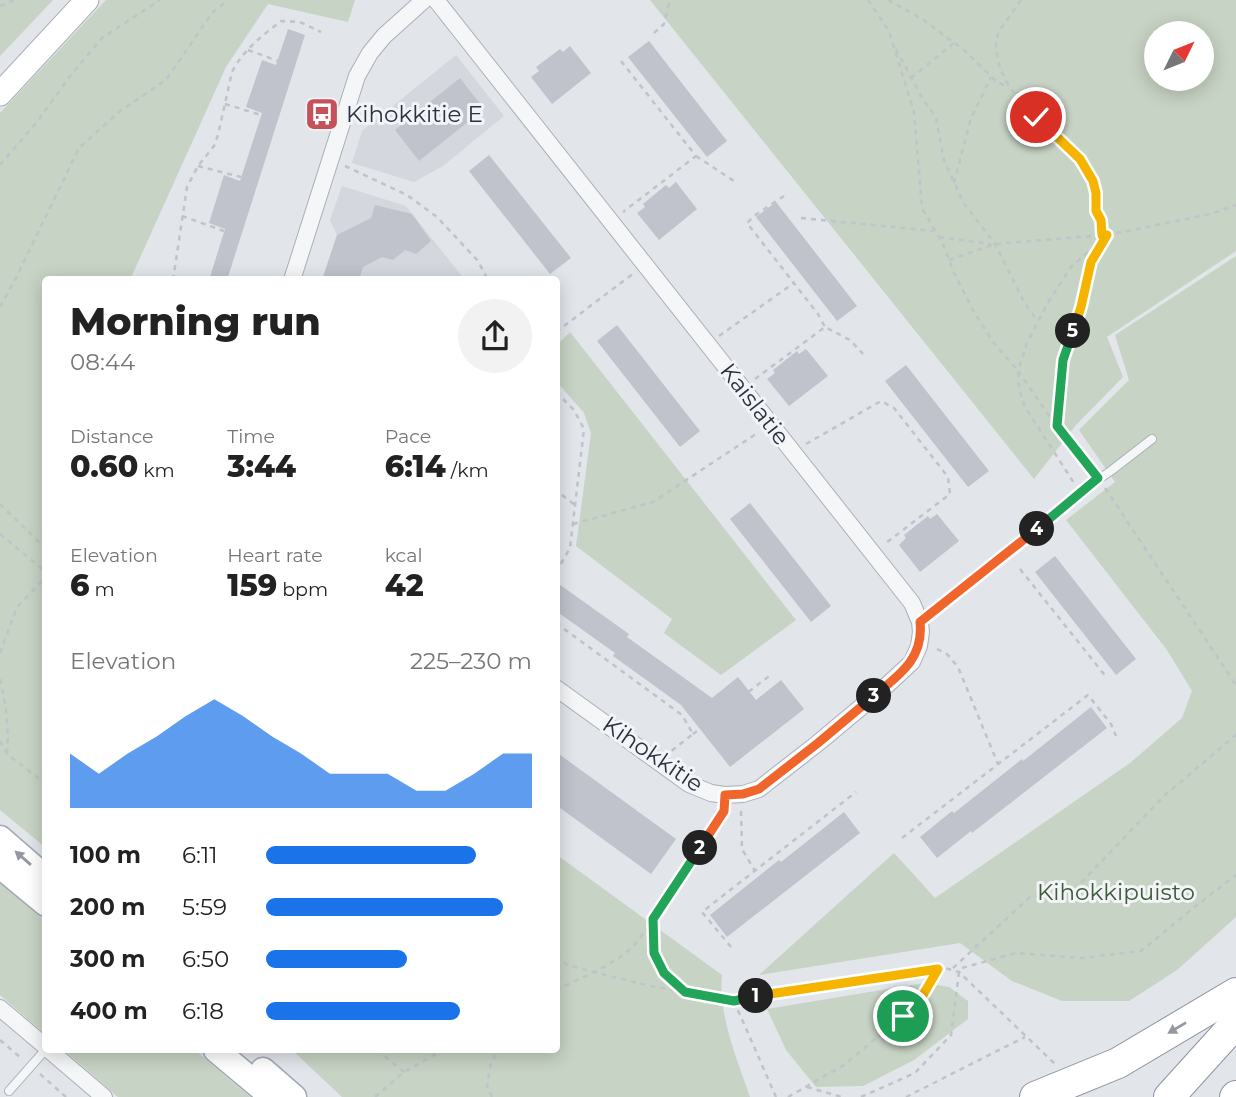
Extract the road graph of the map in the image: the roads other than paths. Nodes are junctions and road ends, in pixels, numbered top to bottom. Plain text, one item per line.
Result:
1 (87, 0) edge
2 (424, 0) edge
3 (436, 0) edge
4 (0, 94) edge
5 (293, 276) edge
6 (1152, 439) dead end
7 (920, 622) junction
8 (560, 691) edge
9 (0, 838) edge
10 (0, 866) edge
11 (42, 875) edge
12 (42, 901) edge
13 (1236, 993) edge
14 (0, 1008) edge
15 (1236, 1023) edge
16 (42, 1045) edge
17 (43, 1053) edge
18 (52, 1053) edge
19 (220, 1053) edge
20 (243, 1053) edge
21 (9, 1091) dead end
22 (104, 1097) edge
23 (272, 1097) edge
24 (294, 1097) edge
25 (1035, 1097) edge
26 (1169, 1097) edge

1 - 4 street
2 - 5 street
3 - 7 street, Kaislatie
6 - 7 lane
7 - 8 street, Kihokkitie
11 -> 9 main road
10 - 12 main road
13 -> 25 highway
14 - 16 street
15 - 26 highway
17 - 21 lane
18 - 22 street
19 - 23 main road
20 - 24 main road

